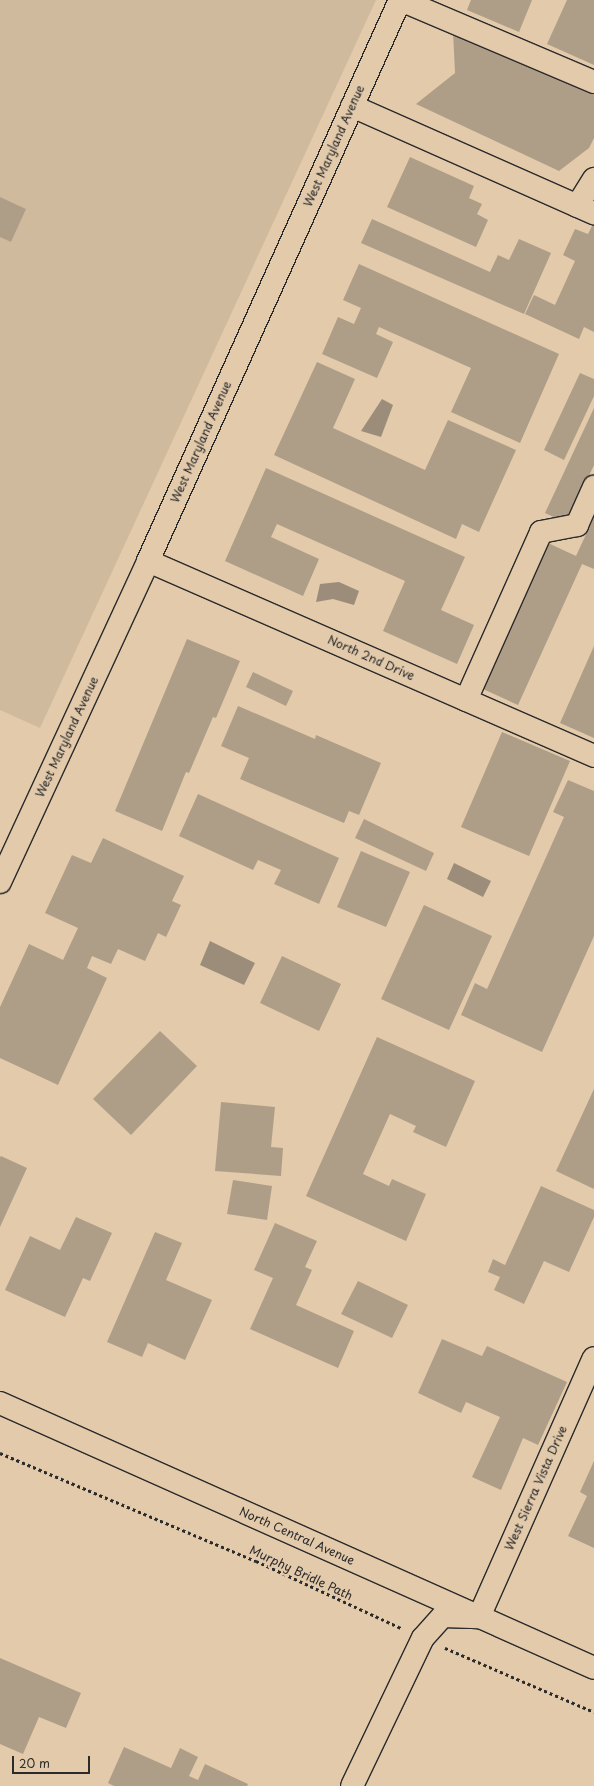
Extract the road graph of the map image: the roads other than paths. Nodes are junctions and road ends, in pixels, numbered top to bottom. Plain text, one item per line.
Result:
1 (400, 0) edge
2 (594, 82) edge
3 (352, 106) junction
4 (594, 179) edge
5 (586, 210) edge
6 (594, 487) edge
7 (148, 561) junction
8 (466, 700) junction
9 (594, 756) edge
10 (0, 882) edge
11 (594, 1358) edge
12 (0, 1403) edge
13 (479, 1617) junction
14 (594, 1668) edge
15 (352, 1786) edge

1 - 2 street
1 - 3 street, West Maryland Avenue
3 - 5 street
3 - 7 street, West Maryland Avenue
4 - 5 street
6 - 8 street
7 - 8 street, North 2nd Drive
7 - 10 street, West Maryland Avenue
8 - 9 street, North 2nd Drive
11 - 13 street, West Sierra Vista Drive
12 - 13 street, North Central Avenue
13 - 14 street, North Central Avenue
13 - 15 street

